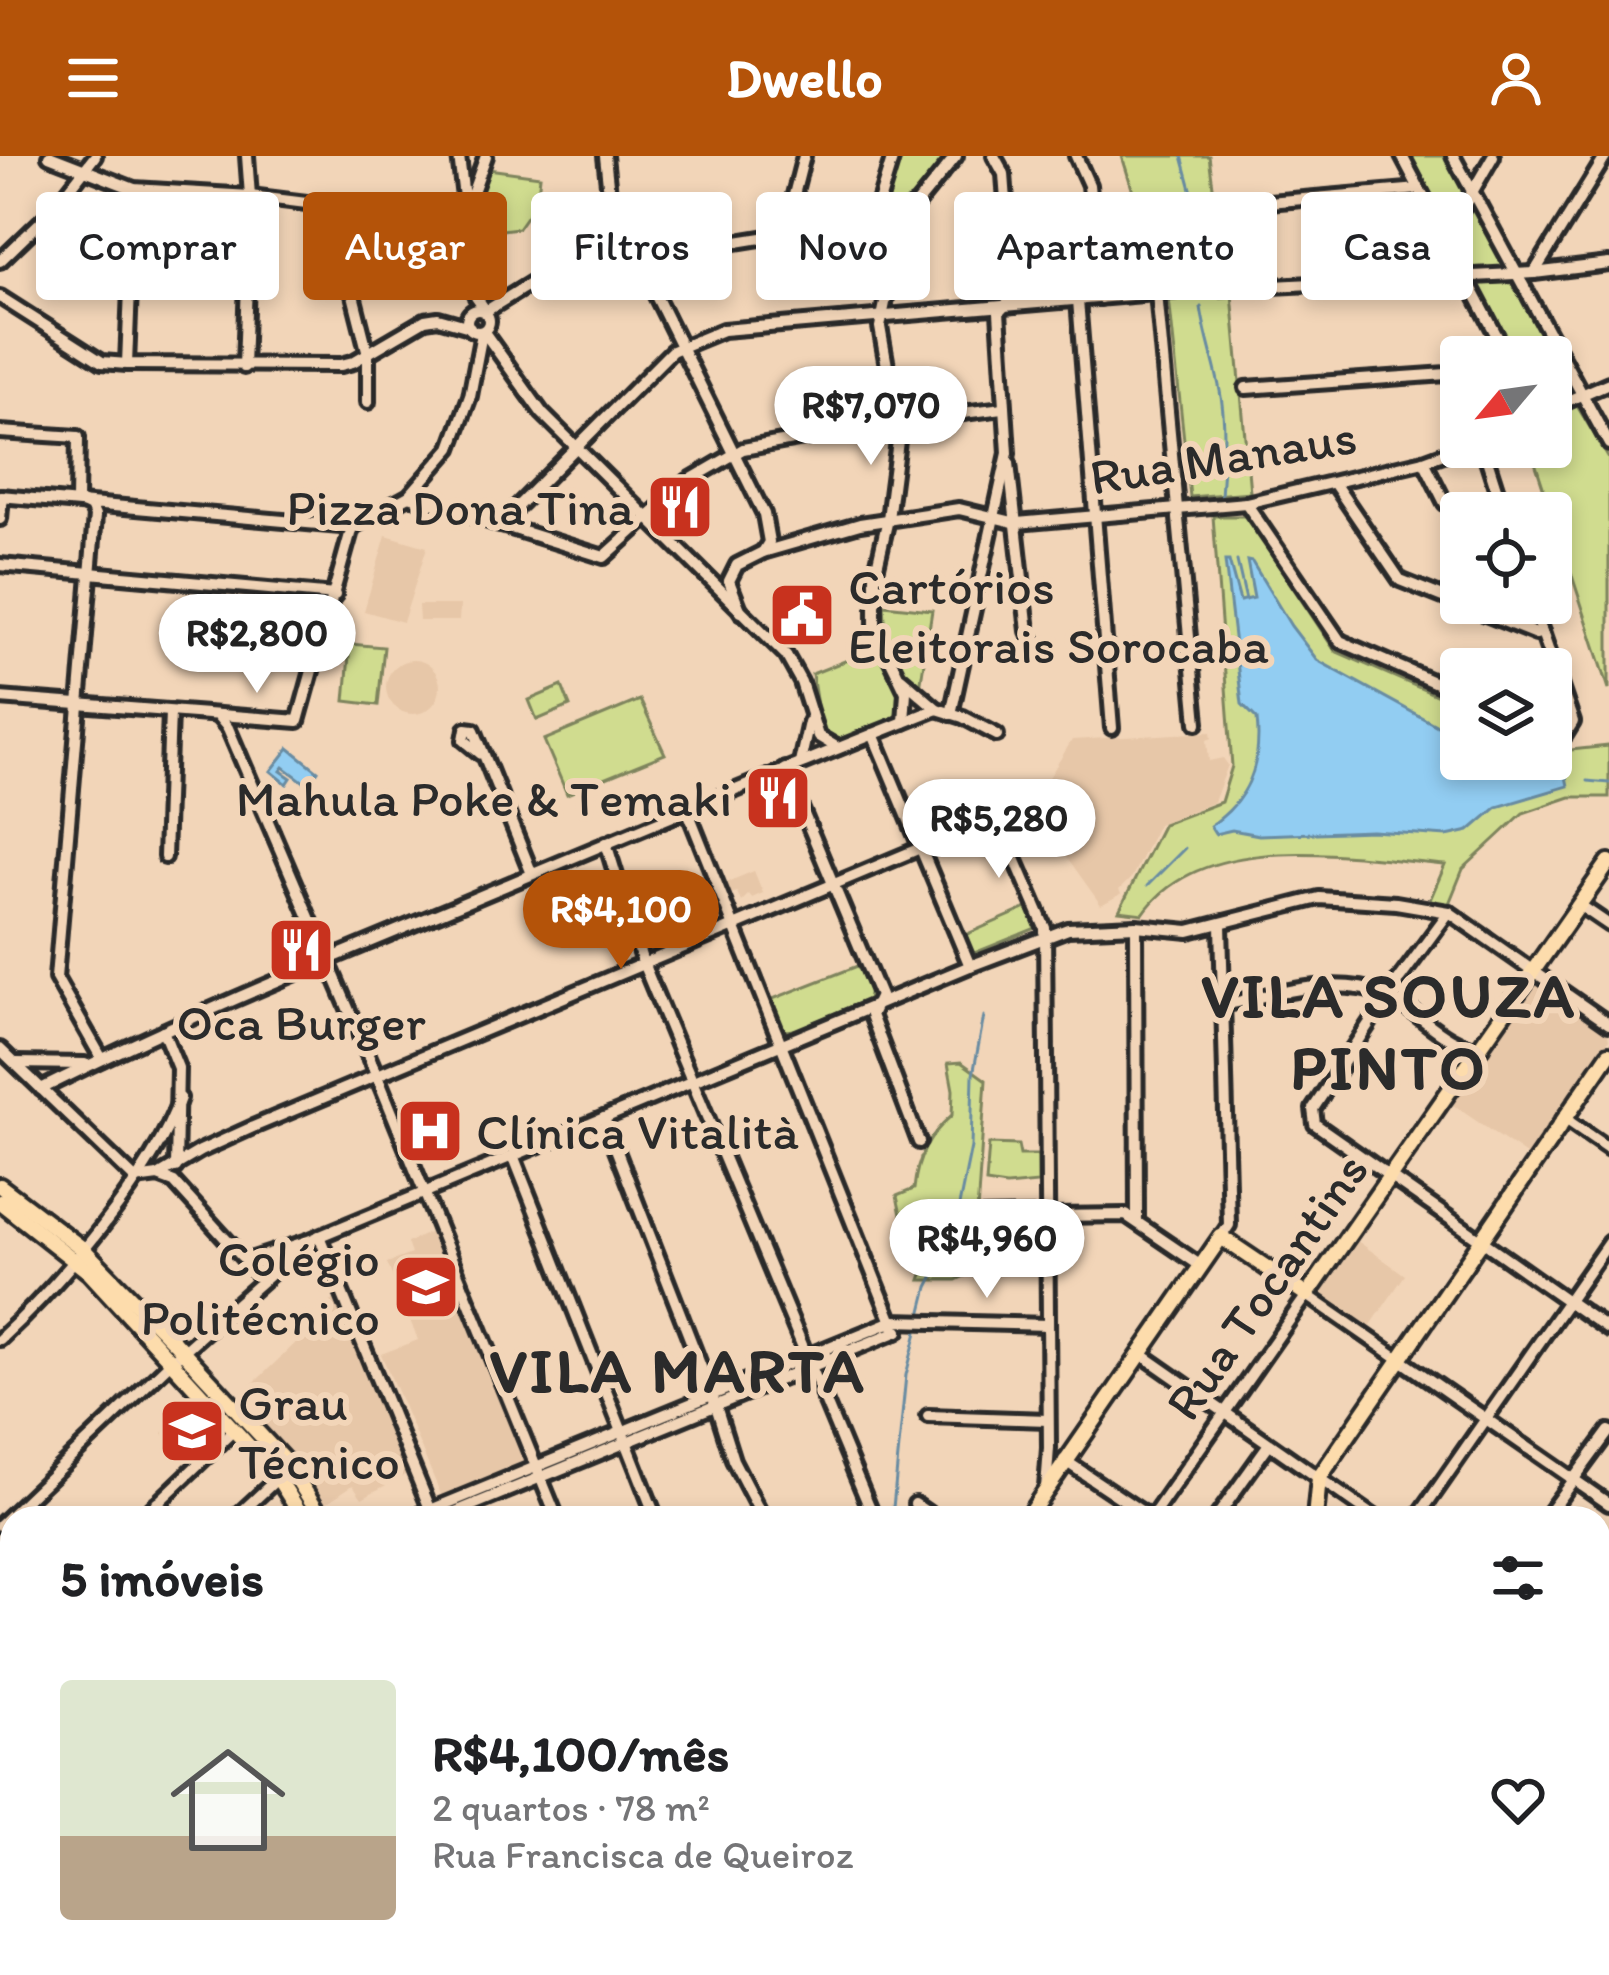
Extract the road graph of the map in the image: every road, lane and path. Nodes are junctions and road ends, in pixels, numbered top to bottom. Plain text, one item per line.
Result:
1 (49, 156) edge
2 (95, 156) edge
3 (247, 156) edge
4 (459, 156) edge
5 (486, 156) edge
6 (604, 156) edge
7 (804, 156) edge
8 (893, 156) edge
9 (956, 156) edge
10 (994, 156) edge
11 (1076, 156) edge
12 (1402, 156) edge
13 (1454, 156) edge
14 (1493, 156) edge
15 (1602, 159) edge
16 (86, 171) junction
17 (461, 185) junction
18 (475, 188) junction
19 (134, 189) junction
20 (1419, 189) junction
21 (184, 192) edge
22 (250, 192) edge
23 (462, 192) edge
24 (473, 192) edge
25 (609, 192) edge
26 (795, 192) edge
27 (882, 192) edge
28 (927, 192) edge
29 (1090, 192) edge
30 (1421, 192) edge
31 (1472, 192) edge
32 (1473, 193) joint
33 (1277, 201) edge
34 (0, 261) edge
35 (1609, 264) edge
36 (1517, 273) junction
37 (1534, 273) junction
38 (1473, 274) edge
39 (531, 285) edge
40 (1473, 289) edge
41 (0, 297) edge
42 (246, 300) edge
43 (354, 300) edge
44 (476, 300) edge
45 (657, 300) edge
46 (885, 300) edge
47 (1078, 300) joint
48 (1158, 300) edge
49 (1007, 304) junction
50 (476, 310) junction
51 (881, 317) junction
52 (477, 333) junction
53 (1497, 336) edge
54 (680, 346) junction
55 (368, 354) junction
56 (128, 364) junction
57 (244, 367) junction
58 (1440, 374) edge
59 (1609, 383) edge
60 (1246, 388) dead end
61 (1583, 394) junction
62 (1572, 399) edge
63 (368, 402) dead end
64 (1003, 408) junction
65 (899, 421) junction
66 (0, 432) edge
67 (1609, 444) edge
68 (578, 449) junction
69 (1008, 453) junction
70 (733, 454) junction
71 (1440, 455) edge
72 (1424, 461) junction
73 (1334, 483) junction
74 (1440, 493) edge
75 (1, 496) edge
76 (409, 496) junction
77 (79, 502) junction
78 (1246, 503) junction
79 (113, 505) junction
80 (1177, 509) junction
81 (764, 514) junction
82 (95, 516) junction
83 (993, 516) junction
84 (1096, 516) junction
85 (646, 518) junction
86 (0, 519) edge
87 (888, 519) junction
88 (1017, 523) junction
89 (860, 524) junction
90 (499, 525) junction
91 (352, 527) junction
92 (798, 539) junction
93 (881, 544) junction
94 (763, 552) junction
95 (0, 565) edge
96 (737, 566) junction
97 (89, 572) junction
98 (712, 584) junction
99 (335, 595) junction
100 (1440, 596) edge
101 (741, 612) junction
102 (1512, 624) edge
103 (1539, 624) edge
104 (1542, 632) junction
105 (1034, 643) dead end
106 (1548, 648) edge
107 (899, 676) junction
108 (1440, 685) edge
109 (0, 698) edge
110 (79, 704) junction
111 (937, 709) junction
112 (170, 712) junction
113 (809, 713) junction
114 (951, 713) junction
115 (218, 716) junction
116 (904, 722) junction
117 (1196, 723) dead end
118 (1112, 728) dead end
119 (873, 734) junction
120 (997, 735) dead end
121 (838, 748) junction
122 (481, 754) dead end
123 (800, 763) junction
124 (785, 769) junction
125 (1021, 806) dead end
126 (687, 809) junction
127 (997, 817) junction
128 (607, 843) junction
129 (920, 847) junction
130 (165, 857) dead end
131 (1609, 862) edge
132 (532, 874) junction
133 (833, 884) junction
134 (1576, 909) junction
135 (1449, 912) junction
136 (734, 925) junction
137 (1221, 925) junction
138 (1609, 925) edge
139 (1136, 926) junction
140 (1045, 936) junction
141 (328, 960) junction
142 (643, 963) junction
143 (970, 966) junction
144 (1535, 970) junction
145 (1387, 996) junction
146 (1222, 1005) junction
147 (874, 1006) junction
148 (1609, 1024) edge
149 (163, 1030) junction
150 (781, 1045) junction
151 (1482, 1048) junction
152 (0, 1049) edge
153 (1609, 1054) edge
154 (98, 1061) junction
155 (16, 1063) junction
156 (51, 1066) junction
157 (377, 1076) junction
158 (693, 1081) junction
159 (37, 1085) junction
160 (180, 1098) junction
161 (604, 1118) junction
162 (1564, 1118) junction
163 (919, 1142) dead end
164 (159, 1144) junction
165 (1609, 1149) edge
166 (178, 1150) junction
167 (200, 1151) junction
168 (513, 1155) junction
169 (151, 1156) junction
170 (176, 1166) junction
171 (138, 1174) junction
172 (158, 1176) junction
173 (1390, 1177) junction
174 (174, 1182) junction
175 (0, 1186) edge
176 (424, 1192) junction
177 (0, 1202) edge
178 (1047, 1216) junction
179 (983, 1217) dead end
180 (1137, 1218) junction
181 (1221, 1237) junction
182 (314, 1239) junction
183 (1480, 1241) junction
184 (1609, 1242) edge
185 (79, 1254) junction
186 (247, 1261) junction
187 (1201, 1266) junction
188 (263, 1280) junction
189 (1307, 1295) junction
190 (1568, 1300) junction
191 (1048, 1325) junction
192 (894, 1327) junction
193 (1609, 1330) edge
194 (0, 1339) edge
195 (183, 1352) junction
196 (1141, 1354) junction
197 (1398, 1358) junction
198 (809, 1362) junction
199 (170, 1363) junction
200 (714, 1400) junction
201 (1225, 1413) junction
202 (928, 1416) dead end
203 (1487, 1419) junction
204 (1048, 1420) junction
205 (233, 1431) junction
206 (1609, 1431) edge
207 (624, 1437) junction
208 (1268, 1444) junction
209 (1049, 1448) junction
210 (1067, 1460) junction
211 (539, 1472) junction
212 (278, 1478) junction
213 (1319, 1478) junction
214 (1572, 1479) junction
215 (1046, 1491) junction
216 (157, 1503) junction
217 (915, 1504) dead end
218 (1609, 1504) edge
219 (20, 1506) edge
220 (154, 1506) edge
221 (160, 1506) edge
222 (248, 1506) edge
223 (296, 1506) edge
224 (314, 1506) edge
225 (431, 1506) edge
226 (457, 1506) edge
227 (552, 1506) edge
228 (651, 1506) edge
229 (757, 1506) edge
230 (869, 1506) edge
231 (918, 1506) edge
232 (1035, 1506) edge
233 (1134, 1506) edge
234 (1159, 1506) edge
235 (1224, 1506) edge
236 (1316, 1506) edge
237 (1359, 1506) edge
238 (1425, 1506) edge
239 (1553, 1506) edge

1 - 16 street
2 - 16 street
3 - 22 street
4 - 17 street
5 - 18 street
6 - 25 street
7 - 26 street
8 - 27 street
9 - 28 street
10 - 49 street
11 - 29 street
12 - 20 street
13 - 31 street
14 - 32 street
15 - 37 street
16 - 19 street
16 - 34 street
17 - 18 street
17 - 23 street
18 - 24 street
19 - 21 street
19 - 56 street
20 - 30 street
20 - 33 street
32 - 36 street
35 - 37 street
36 - 37 street
36 - 38 street
36 - 61 street
39 - 50 street
40 - 53 street
41 - 56 street
42 - 57 street
43 - 55 street
44 - 50 street
45 - 54 street
46 - 51 street
47 - 49 street
47 - 84 street
48 - 80 street
49 - 51 street
49 - 64 street
50 - 52 street
50 - 52 street
51 - 54 street
51 - 65 street
52 - 55 street
52 - 68 street
52 - 76 street
54 - 68 street
54 - 70 street
55 - 57 street
55 - 63 street
56 - 57 street
58 - 60 street
59 - 61 street
61 - 62 street
61 - 67 street
64 - 65 street
64 - 69 street
65 - 70 street
65 - 87 street
66 - 77 street
68 - 85 street
68 - 90 street
69 - 83 street
69 - 88 street
70 - 81 street
70 - 85 street
71 - 72 street, Rua Manaus
72 - 73 street, Rua Manaus
72 - 74 street
73 - 78 street, Rua Manaus
73 - 100 street
75 - 77 street
75 - 86 street
76 - 90 street
76 - 91 street
77 - 79 street
77 - 82 street
78 - 80 street, Rua Manaus
78 - 108 street
79 - 82 street
79 - 91 street
80 - 84 street, Rua Manaus
80 - 117 street
81 - 92 street
81 - 94 street
82 - 97 street
83 - 87 street, Rua Manaus
83 - 88 street, Rua Manaus
83 - 114 street
84 - 88 street, Rua Manaus
84 - 118 street
85 - 90 street
85 - 98 street
87 - 89 street, Rua Manaus
87 - 93 street
88 - 105 street
89 - 92 street, Rua Manaus
89 - 93 street
91 - 99 street
92 - 94 street, Rua Manaus
93 - 107 street
94 - 96 street, Rua Manaus
95 - 97 street
96 - 98 street, Rua Manaus
96 - 101 street
97 - 99 street
97 - 110 street
98 - 101 street
99 - 115 street
101 - 113 street
102 - 104 street
103 - 104 street
104 - 106 street
107 - 111 street
107 - 116 street
109 - 110 street
110 - 112 street
110 - 154 street
111 - 114 street
111 - 116 street
112 - 115 street
112 - 130 street
113 - 121 street
113 - 123 street
114 - 120 street
115 - 141 street
116 - 119 street
119 - 121 street
119 - 129 street
121 - 123 street
122 - 132 street
123 - 124 street
124 - 126 street
124 - 133 street
125 - 127 street
126 - 128 street
126 - 136 street
127 - 129 street
127 - 140 street
128 - 132 street
128 - 142 street
129 - 133 street
129 - 143 street
131 - 134 main road, Rua Tocantins
132 - 141 street
133 - 136 street
133 - 147 street
134 - 138 street
134 - 144 main road, Rua Tocantins
135 - 137 street
135 - 144 street
135 - 145 street
136 - 142 street
136 - 150 street
137 - 139 street
137 - 146 street
139 - 140 street
139 - 180 street
140 - 143 street
140 - 178 street
141 - 149 street
141 - 157 street
142 - 157 street
142 - 158 street
143 - 147 street
144 - 148 street
144 - 151 main road, Rua Tocantins
145 - 146 street
145 - 151 street
145 - 173 street
146 - 181 street
147 - 150 street
147 - 163 street
149 - 154 street
149 - 160 street
150 - 158 street
150 - 192 street
151 - 173 main road, Rua Tocantins
152 - 155 street
153 - 162 main road
154 - 156 street
154 - 159 street
155 - 156 street
155 - 159 street
156 - 159 street
157 - 167 street
157 - 176 street
158 - 161 street
158 - 198 street
159 - 171 street
160 - 164 street
160 - 166 street
161 - 168 street
161 - 200 street
162 - 165 street
162 - 183 main road
164 - 166 street
164 - 169 street
166 - 167 street
166 - 170 street
167 - 170 street
168 - 176 street
168 - 207 street
169 - 171 street
169 - 172 street
170 - 172 street
170 - 174 street
171 - 172 street
171 - 185 street
172 - 174 street
173 - 183 street
173 - 189 main road, Rua Tocantins
174 - 186 street
175 - 185 main road
176 - 182 street
176 - 211 street
177 - 185 main road
178 - 179 street
178 - 180 street
178 - 191 street
180 - 187 street
181 - 187 main road
181 - 189 main road
182 - 186 street
182 - 188 street
182 - 225 street
183 - 190 street
183 - 197 main road
184 - 190 street
185 - 194 street
185 - 195 main road
185 - 199 main road
186 - 188 street
187 - 196 main road
188 - 195 street
189 - 197 street
189 - 201 street, Rua Tocantins
190 - 193 street
190 - 203 street
191 - 192 street
191 - 204 street
192 - 198 street
195 - 199 street
195 - 224 main road
196 - 201 street
196 - 210 main road
197 - 203 street
197 - 213 main road
198 - 200 street
198 - 230 street
199 - 205 main road
199 - 219 street
200 - 207 street
200 - 229 street
201 - 208 street
201 - 234 street, Rua Tocantins
202 - 204 street
203 - 214 street
203 - 238 street
204 - 209 street
205 - 212 main road
205 - 216 street
206 - 214 street
207 - 211 street
207 - 228 street
208 - 213 street
208 - 235 street
209 - 210 street
209 - 215 street
210 - 215 main road
210 - 233 street
211 - 226 street
211 - 227 street
212 - 222 street
212 - 223 main road
213 - 236 main road
213 - 237 street
214 - 218 street
214 - 239 street
215 - 232 main road
216 - 220 street
216 - 221 street
217 - 231 street

